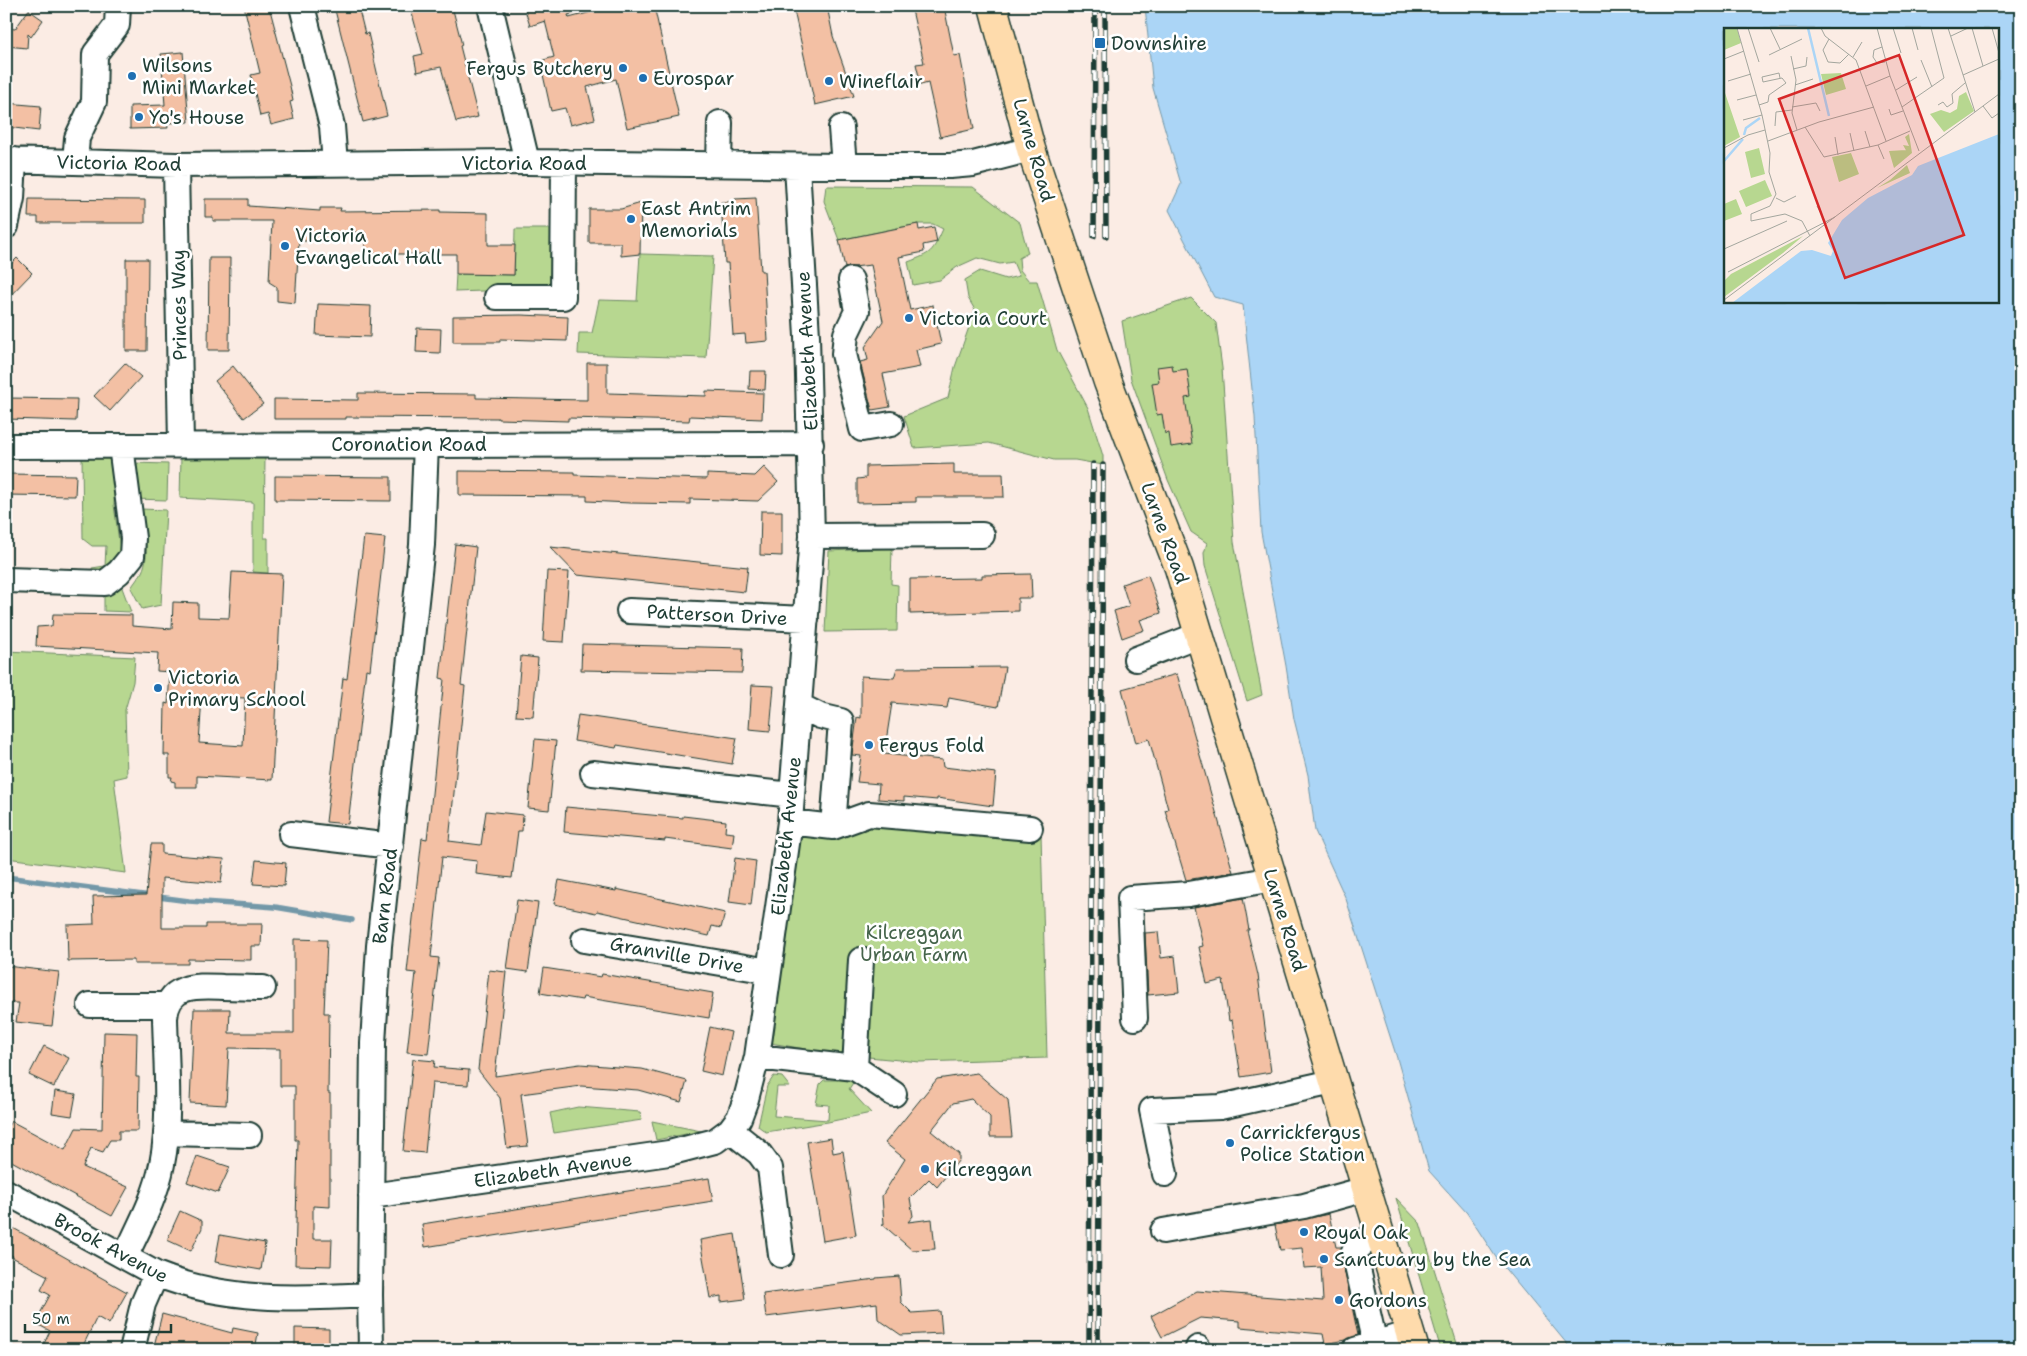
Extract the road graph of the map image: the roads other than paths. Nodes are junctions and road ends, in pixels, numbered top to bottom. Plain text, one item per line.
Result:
1 (118, 6) edge
2 (302, 6) edge
3 (490, 6) edge
4 (993, 6) edge
5 (720, 123) dead end
6 (841, 128) dead end
7 (1031, 149) junction
8 (10, 160) edge
9 (75, 162) junction
10 (528, 162) junction
11 (564, 162) junction
12 (720, 163) junction
13 (335, 164) junction
14 (176, 165) junction
15 (797, 166) junction
16 (844, 166) junction
17 (6, 226) edge
18 (851, 280) dead end
19 (497, 297) dead end
20 (846, 334) junction
21 (807, 336) junction
22 (891, 424) dead end
23 (426, 444) junction
24 (811, 444) junction
25 (181, 445) junction
26 (6, 446) edge
27 (121, 446) junction
28 (982, 534) dead end
29 (812, 536) junction
30 (6, 580) edge
31 (629, 611) dead end
32 (806, 619) junction
33 (1198, 635) junction
34 (1136, 659) dead end
35 (800, 706) junction
36 (593, 774) dead end
37 (792, 795) junction
38 (790, 822) junction
39 (833, 826) junction
40 (1030, 828) dead end
41 (291, 834) dead end
42 (391, 846) junction
43 (1273, 879) junction
44 (584, 940) dead end
45 (861, 960) dead end
46 (769, 971) junction
47 (263, 988) dead end
48 (90, 1005) dead end
49 (168, 1005) junction
50 (1136, 1018) dead end
51 (757, 1056) junction
52 (855, 1068) junction
53 (1330, 1073) junction
54 (894, 1094) dead end
55 (730, 1130) junction
56 (166, 1133) junction
57 (249, 1135) dead end
58 (1165, 1174) dead end
59 (1366, 1189) junction
60 (6, 1192) edge
61 (371, 1196) junction
62 (1378, 1230) junction
63 (1163, 1231) dead end
64 (781, 1255) dead end
65 (125, 1257) junction
66 (156, 1274) junction
67 (370, 1296) junction
68 (1412, 1341) edge
69 (1367, 1348) edge
70 (132, 1350) edge
71 (371, 1350) edge

1 - 9 street
2 - 13 street
3 - 10 street
4 - 7 main road, Larne Road
5 - 12 street
6 - 16 street
7 - 16 street, Victoria Road
7 - 33 main road, Larne Road
8 - 9 street, Victoria Road
8 - 17 street, Victoria Road
9 - 14 street, Victoria Road
10 - 11 street, Victoria Road
10 - 13 street, Victoria Road
11 - 12 street, Victoria Road
11 - 19 street
12 - 15 street, Victoria Road
13 - 14 street, Victoria Road
14 - 25 street, Princes Way
15 - 16 street, Victoria Road
15 - 21 street, Elizabeth Avenue
18 - 20 street
20 - 21 street
20 - 22 street
21 - 24 street, Elizabeth Avenue
23 - 24 street, Coronation Road
23 - 25 street, Coronation Road
23 - 42 street, Barn Road
24 - 29 street, Elizabeth Avenue
25 - 27 street, Coronation Road
26 - 27 street, Coronation Road
27 - 30 street
28 - 29 street
29 - 32 street, Elizabeth Avenue
31 - 32 street, Patterson Drive
32 - 35 street, Elizabeth Avenue
33 - 34 street
33 - 43 main road, Larne Road
35 - 37 street, Elizabeth Avenue
35 - 39 street
36 - 37 street
37 - 38 street, Elizabeth Avenue
38 - 39 street
38 - 46 street, Elizabeth Avenue
39 - 40 street
41 - 42 street
42 - 61 street, Barn Road
43 - 50 street
43 - 53 main road, Larne Road
44 - 46 street, Granville Drive
45 - 52 street
46 - 51 street, Elizabeth Avenue
47 - 49 street
48 - 49 street
49 - 56 street
51 - 52 street
51 - 55 street, Elizabeth Avenue
52 - 54 street
53 - 58 street
53 - 59 main road, Larne Road
55 - 61 street, Elizabeth Avenue
55 - 64 street
56 - 57 street
56 - 65 street
59 - 62 main road, Larne Road
59 - 63 street
60 - 65 street, Brook Avenue
61 - 67 street, Barn Road
62 - 68 main road, Larne Road
62 - 69 street
65 - 66 street, Brook Avenue
66 - 67 street, Brook Avenue
66 - 70 street
67 - 71 street, Barn Road
68 - 69 street

